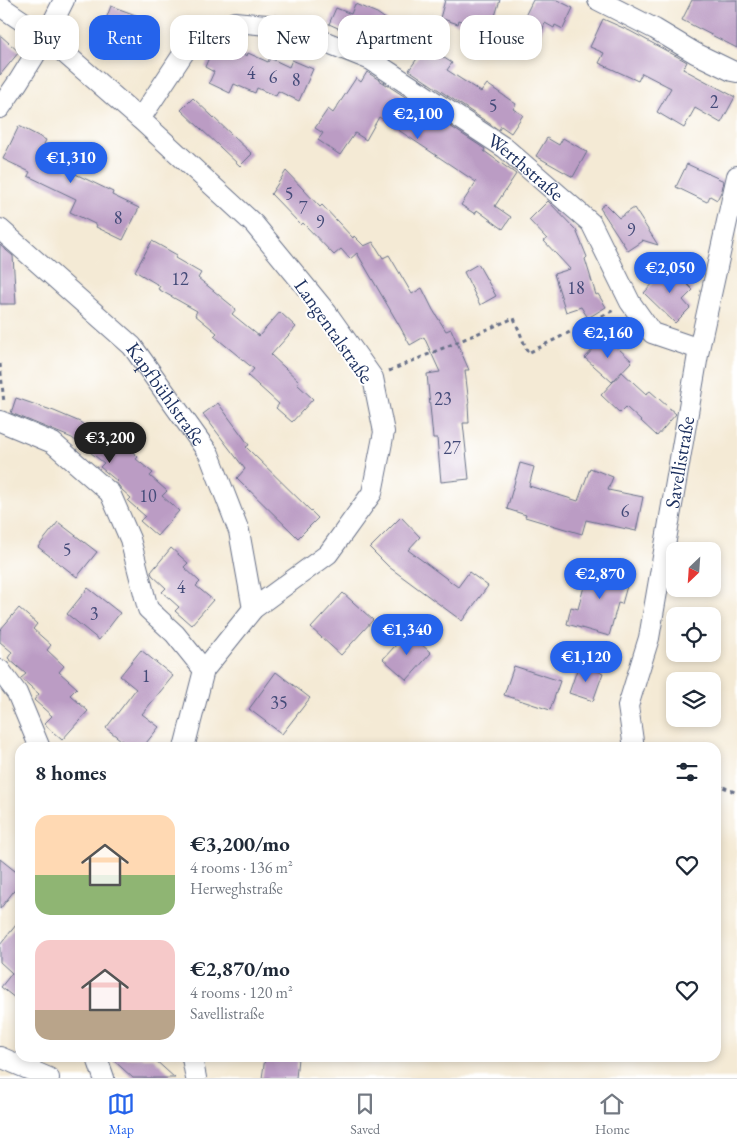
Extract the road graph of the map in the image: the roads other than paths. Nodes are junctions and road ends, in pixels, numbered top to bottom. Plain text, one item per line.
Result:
1 (64, 0) edge
2 (598, 0) edge
3 (0, 6) edge
4 (57, 15) edge
5 (15, 16) edge
6 (32, 60) edge
7 (72, 60) edge
8 (737, 72) edge
9 (0, 108) edge
10 (140, 119) junction
11 (737, 176) edge
12 (0, 229) edge
13 (699, 349) junction
14 (3, 422) edge
15 (253, 609) junction
16 (0, 670) edge
17 (204, 670) junction
18 (37, 742) edge
19 (186, 742) edge
20 (633, 742) edge
21 (0, 1057) edge
22 (98, 1062) edge
23 (193, 1062) edge
24 (49, 1078) edge
25 (104, 1078) edge
26 (196, 1078) edge

1 - 4 street
2 - 8 street
3 - 5 street, Langentalstraße
6 - 9 street
7 - 10 street, Langentalstraße
10 - 13 street, Werthstraße
10 - 15 street, Langentalstraße
11 - 13 street, Savellistraße
12 - 15 street, Kapfbühlstraße
13 - 20 street, Savellistraße
14 - 17 street
15 - 17 street, Langentalstraße
16 - 18 street
17 - 19 street, Langentalstraße
21 - 24 street
22 - 25 street
23 - 26 street

